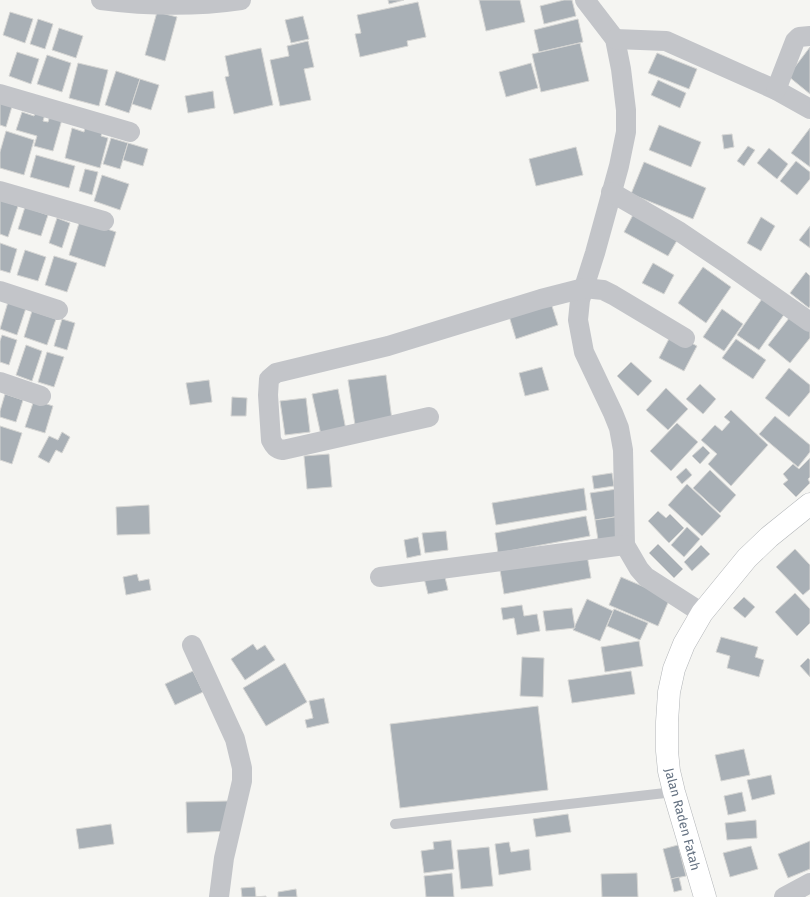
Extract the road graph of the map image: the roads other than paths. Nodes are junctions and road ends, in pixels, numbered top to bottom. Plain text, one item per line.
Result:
1 (101, 0) edge
2 (241, 0) edge
3 (585, 0) edge
4 (810, 36) edge
5 (615, 39) junction
6 (776, 90) junction
7 (0, 94) edge
8 (810, 109) edge
9 (130, 132) dead end
10 (0, 191) edge
11 (611, 192) junction
12 (104, 221) dead end
13 (584, 288) junction
14 (0, 291) edge
15 (58, 310) dead end
16 (808, 318) edge
17 (685, 338) dead end
18 (0, 382) edge
19 (41, 396) dead end
20 (429, 418) dead end
21 (810, 504) edge
22 (625, 545) junction
23 (380, 577) dead end
24 (702, 613) junction
25 (192, 644) dead end
26 (674, 792) junction
27 (395, 824) dead end
28 (810, 883) edge
29 (218, 897) edge
30 (705, 897) edge
31 (784, 897) edge

1 - 2 street
3 - 5 street
4 - 6 street
5 - 6 street
5 - 11 street
6 - 8 street
7 - 9 street
10 - 12 street
11 - 13 street
11 - 16 street
13 - 17 street
13 - 20 street
13 - 22 street
14 - 15 street
18 - 19 street
21 - 24 highway, Jalan Raden Fatah
22 - 23 street
22 - 24 street
24 - 26 highway, Jalan Raden Fatah
25 - 29 street
26 - 27 lane
26 - 30 highway, Jalan Raden Fatah
28 - 31 street

